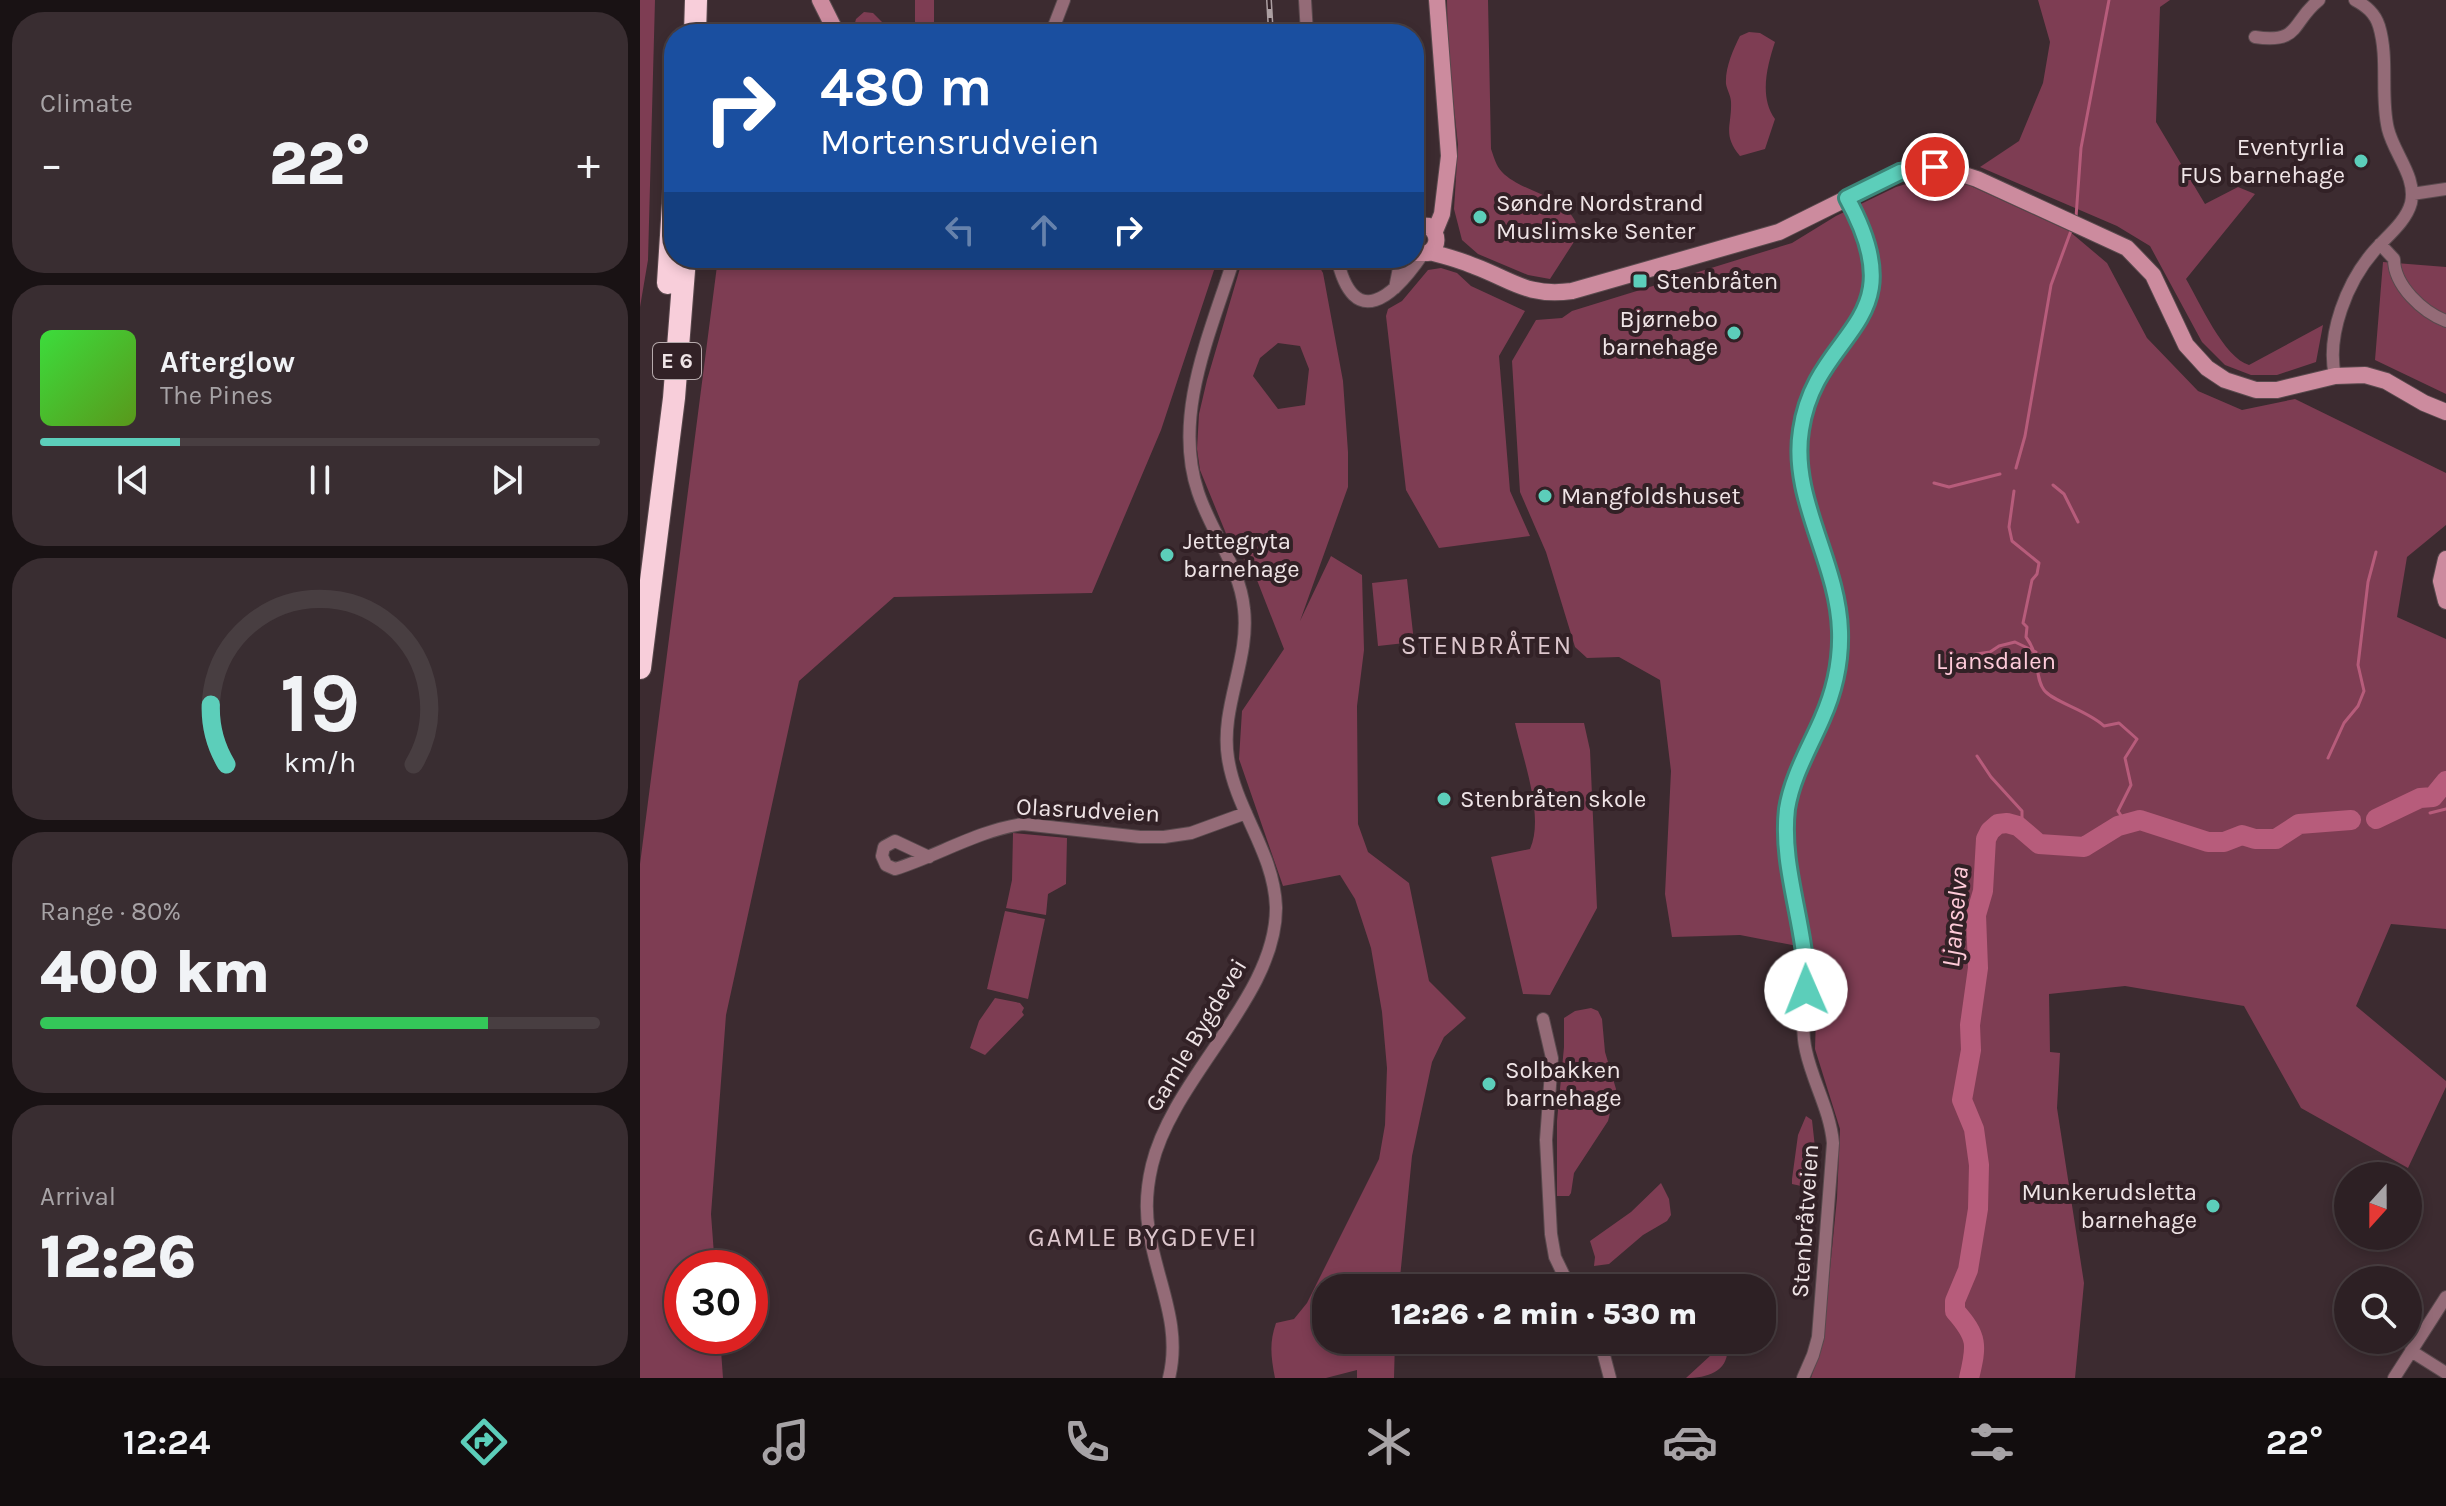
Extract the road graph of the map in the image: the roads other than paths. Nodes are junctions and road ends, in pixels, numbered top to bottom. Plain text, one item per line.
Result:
1 (682, 0) edge
2 (696, 0) edge
3 (820, 0) edge
4 (1064, 0) edge
5 (1305, 0) edge
6 (1437, 0) edge
7 (2319, 0) edge
8 (2355, 0) edge
9 (681, 24) edge
10 (695, 24) edge
11 (832, 24) edge
12 (1055, 24) edge
13 (1306, 24) edge
14 (2255, 37) dead end
15 (2446, 189) edge
16 (2412, 194) junction
17 (1847, 198) junction
18 (1424, 232) edge
19 (1424, 237) edge
20 (2380, 244) junction
21 (669, 268) edge
22 (684, 268) edge
23 (1231, 268) edge
24 (1340, 268) edge
25 (1399, 268) edge
26 (1405, 268) edge
27 (1395, 288) junction
28 (2446, 321) edge
29 (2335, 376) junction
30 (2446, 412) edge
31 (640, 555) edge
32 (2446, 559) edge
33 (2446, 601) edge
34 (640, 668) edge
35 (1246, 813) junction
36 (929, 857) dead end
37 (1543, 1019) dead end
38 (1563, 1274) edge
39 (2446, 1297) edge
40 (2422, 1334) edge
41 (1604, 1354) edge
42 (2409, 1354) edge
43 (2416, 1354) edge
44 (2446, 1373) edge
45 (1169, 1378) edge
46 (1610, 1378) edge
47 (1803, 1378) edge
48 (2394, 1378) edge

1 - 9 highway
2 - 10 highway
3 - 11 street
4 - 12 street
5 - 13 street
6 - 18 street
7 - 14 street
8 - 16 street
15 - 16 street
16 - 20 street
17 - 19 street
17 - 29 street
17 - 47 street, Stenbråtveien
20 - 28 street
20 - 29 street
21 - 31 highway, E 6
22 - 34 highway, E 6
23 - 35 street, Gamle Bygdevei
24 - 27 street
25 - 27 street
26 - 27 street
29 - 30 street
32 - 33 street
35 - 36 street, Olasrudveien
35 - 45 street, Gamle Bygdevei
37 - 38 street
39 - 40 street
41 - 46 street
42 - 48 street
43 - 44 street

